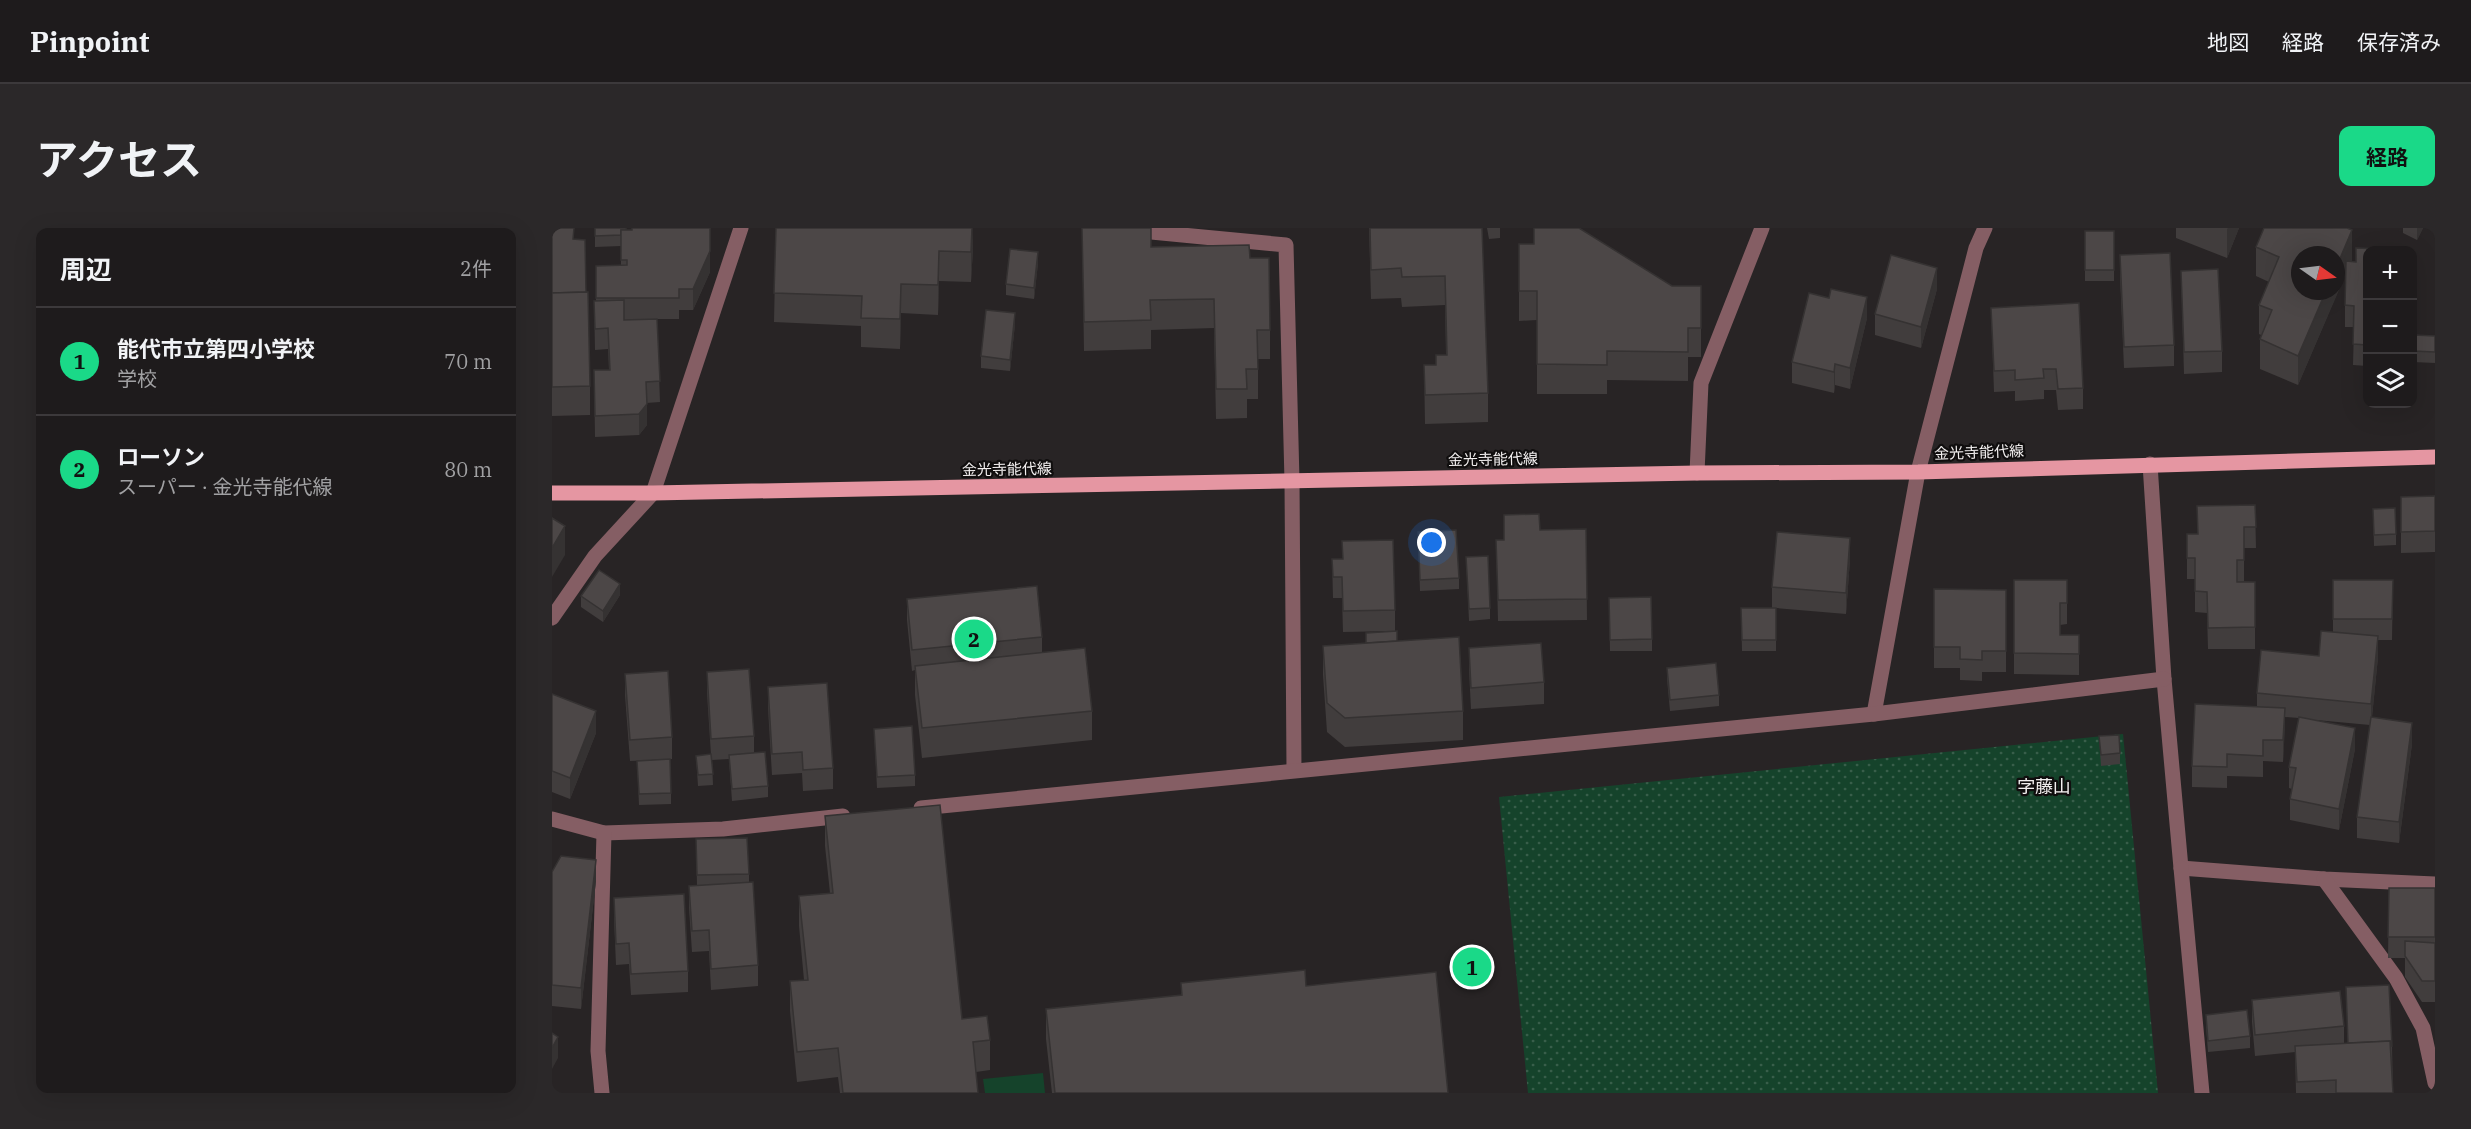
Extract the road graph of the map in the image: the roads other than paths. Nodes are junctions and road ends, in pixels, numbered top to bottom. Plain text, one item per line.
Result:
1 (741, 228) edge
2 (1110, 228) edge
3 (1762, 228) edge
4 (1985, 228) edge
5 (2435, 457) edge
6 (2151, 464) junction
7 (1918, 472) junction
8 (1697, 473) junction
9 (1292, 481) junction
10 (552, 493) edge
11 (654, 494) junction
12 (552, 618) edge
13 (2164, 679) junction
14 (1874, 714) junction
15 (1294, 770) junction
16 (911, 809) edge
17 (864, 814) edge
18 (552, 819) edge
19 (604, 833) junction
20 (2181, 868) junction
21 (2324, 879) junction
22 (2435, 884) edge
23 (2435, 1083) edge
24 (602, 1093) edge
25 (2202, 1093) edge

1 - 11 street
2 - 9 street
3 - 8 street
4 - 7 street
5 - 6 main road, 金光寺能代線
6 - 7 main road, 金光寺能代線
6 - 13 street
7 - 8 main road, 金光寺能代線
7 - 14 street
8 - 9 main road, 金光寺能代線
9 - 11 main road, 金光寺能代線
9 - 15 street
10 - 11 main road, 金光寺能代線
11 - 12 street
13 - 14 street
13 - 20 street
14 - 15 street
15 - 16 street
17 - 19 street
18 - 19 street
19 - 24 street
20 - 21 street
20 - 25 street
21 - 22 street
21 - 23 street

